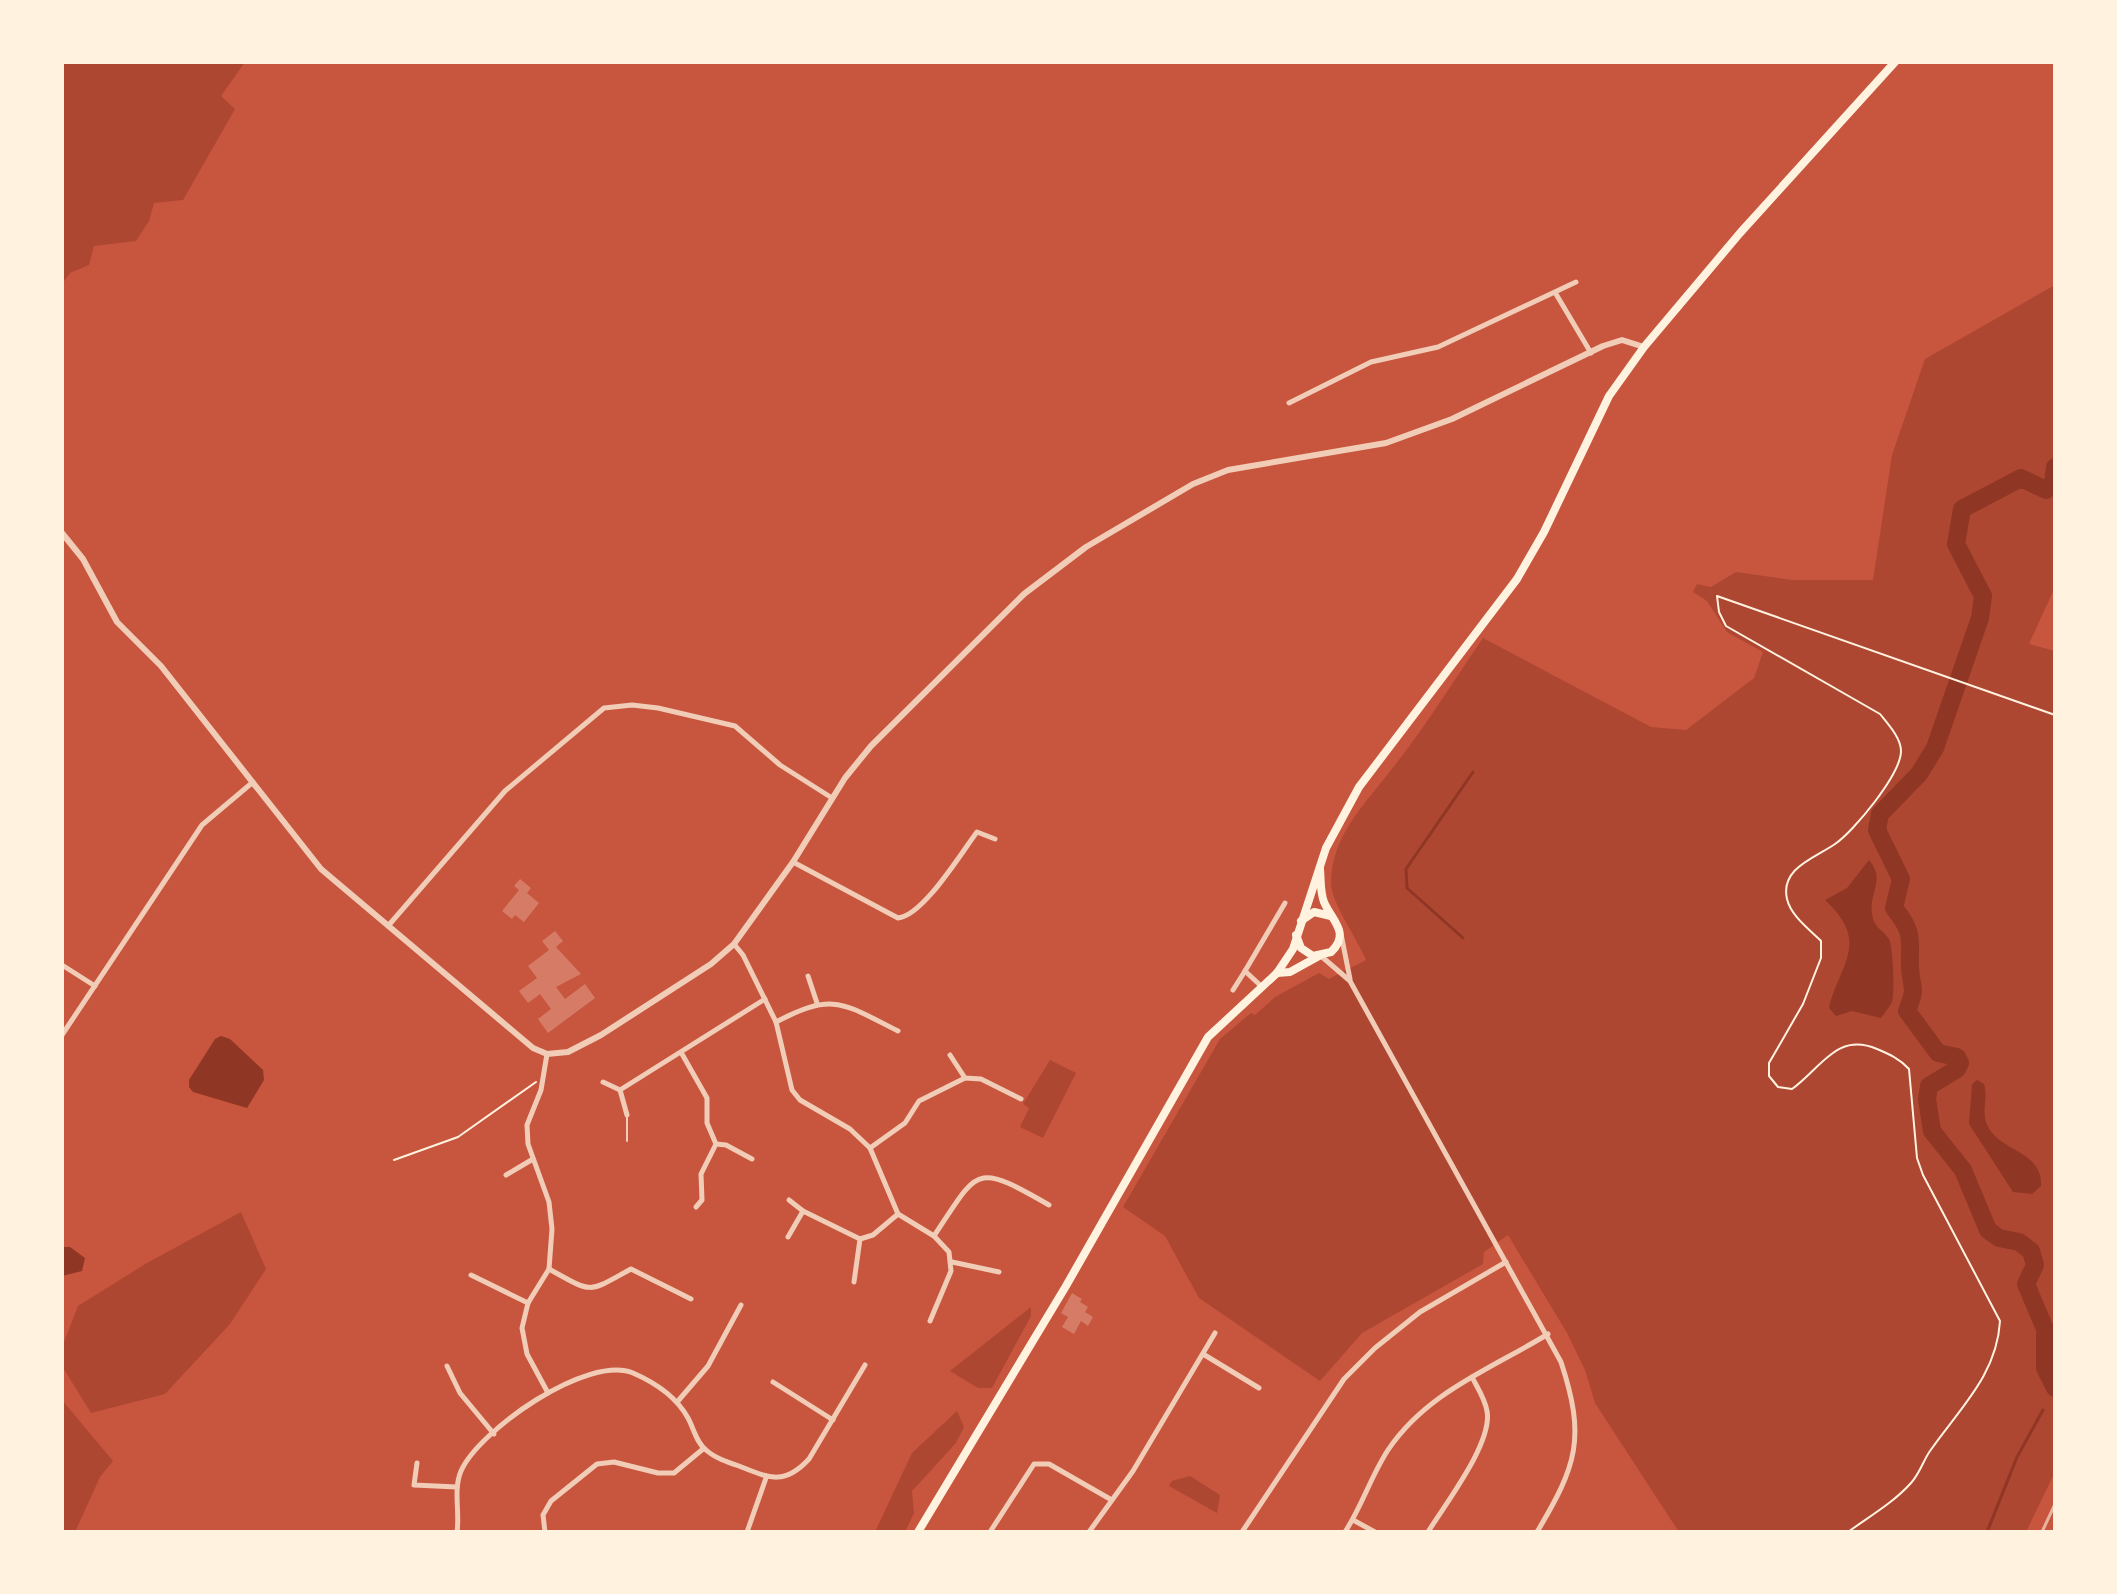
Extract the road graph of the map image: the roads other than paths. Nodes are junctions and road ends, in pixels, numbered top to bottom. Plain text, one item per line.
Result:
1 (1895, 62) edge
2 (1576, 282) dead end
3 (1556, 294) junction
4 (1644, 347) junction
5 (1591, 353) junction
6 (1289, 403) dead end
7 (62, 533) edge
8 (254, 782) junction
9 (832, 798) junction
10 (995, 839) dead end
11 (793, 862) junction
12 (1320, 865) junction
13 (1285, 903) dead end
14 (1333, 917) junction
15 (1300, 922) junction
16 (388, 926) junction
17 (1341, 933) junction
18 (1296, 935) junction
19 (734, 944) junction
20 (1320, 956) junction
21 (62, 965) edge
22 (1245, 971) junction
23 (1277, 973) junction
24 (808, 976) dead end
25 (1350, 981) junction
26 (95, 986) junction
27 (1261, 986) junction
28 (1233, 990) dead end
29 (765, 999) junction
30 (817, 1003) junction
31 (776, 1022) junction
32 (898, 1031) dead end
33 (62, 1035) edge
34 (547, 1054) junction
35 (682, 1054) junction
36 (950, 1055) dead end
37 (965, 1078) junction
38 (603, 1082) dead end
39 (620, 1090) junction
40 (1021, 1099) dead end
41 (627, 1115) joint
42 (627, 1141) dead end
43 (716, 1144) junction
44 (870, 1148) junction
45 (533, 1159) junction
46 (752, 1159) dead end
47 (506, 1175) dead end
48 (789, 1200) dead end
49 (1049, 1205) dead end
50 (696, 1207) dead end
51 (803, 1211) junction
52 (898, 1214) junction
53 (934, 1236) junction
54 (788, 1237) dead end
55 (860, 1239) junction
56 (952, 1262) junction
57 (1506, 1262) junction
58 (549, 1269) junction
59 (999, 1272) dead end
60 (471, 1275) dead end
61 (854, 1282) dead end
62 (691, 1299) dead end
63 (528, 1303) junction
64 (741, 1305) dead end
65 (930, 1321) dead end
66 (1215, 1333) dead end
67 (1548, 1334) junction
68 (1203, 1354) junction
69 (865, 1365) dead end
70 (447, 1366) dead end
71 (1472, 1377) junction
72 (773, 1382) dead end
73 (1259, 1388) dead end
74 (549, 1393) junction
75 (678, 1401) junction
76 (833, 1420) junction
77 (494, 1434) junction
78 (703, 1449) junction
79 (417, 1463) dead end
80 (766, 1478) junction
81 (457, 1487) junction
82 (1110, 1499) junction
83 (1353, 1520) junction
84 (919, 1529) edge
85 (457, 1532) edge
86 (545, 1532) edge
87 (747, 1532) edge
88 (931, 1532) edge
89 (990, 1532) edge
90 (1089, 1532) edge
91 (1242, 1532) edge
92 (1345, 1532) edge
93 (1375, 1532) edge
94 (1428, 1532) edge
95 (1537, 1532) edge

1 - 4 highway
2 - 3 street
3 - 5 street
3 - 6 street
4 - 5 street
4 - 12 highway
5 - 9 street
7 - 8 street
8 - 16 street
8 - 26 street
9 - 11 street
9 - 16 street
10 - 11 street
11 - 19 street
12 - 14 highway
12 - 15 highway
13 - 22 street
14 - 15 highway
14 - 17 highway
15 - 18 highway
16 - 34 street
17 - 20 highway
17 - 25 street
18 - 20 highway
18 - 23 highway
19 - 29 street
19 - 34 street
20 - 23 highway
20 - 25 street
21 - 26 street
22 - 27 street
22 - 28 street
23 - 27 highway
24 - 30 street
25 - 57 street
26 - 33 street
27 - 84 highway
29 - 31 street
29 - 35 street
30 - 31 street
30 - 32 street
31 - 44 street
34 - 45 street
35 - 39 street
35 - 43 street
36 - 37 street
37 - 40 street
37 - 44 street
38 - 39 street
39 - 41 street
41 - 42 lane
43 - 46 street
43 - 50 street
44 - 52 street
45 - 47 street
45 - 58 street
48 - 51 street
49 - 53 street
51 - 54 street
51 - 55 street
52 - 53 street
52 - 55 street
53 - 56 street
55 - 61 street
56 - 59 street
56 - 65 street
57 - 67 street
57 - 91 street
58 - 62 street
58 - 63 street
60 - 63 street
63 - 74 street
64 - 75 street
66 - 68 street
67 - 71 street
67 - 95 street
68 - 73 street
68 - 82 street
69 - 76 street
70 - 77 street
71 - 83 street
71 - 94 street
72 - 76 street
74 - 75 street
74 - 77 street
75 - 78 street
76 - 80 street
77 - 81 street
78 - 80 street
78 - 86 street
79 - 81 street
80 - 87 street
81 - 85 street
82 - 89 street
82 - 90 street
83 - 92 street
83 - 93 street
84 - 88 street

